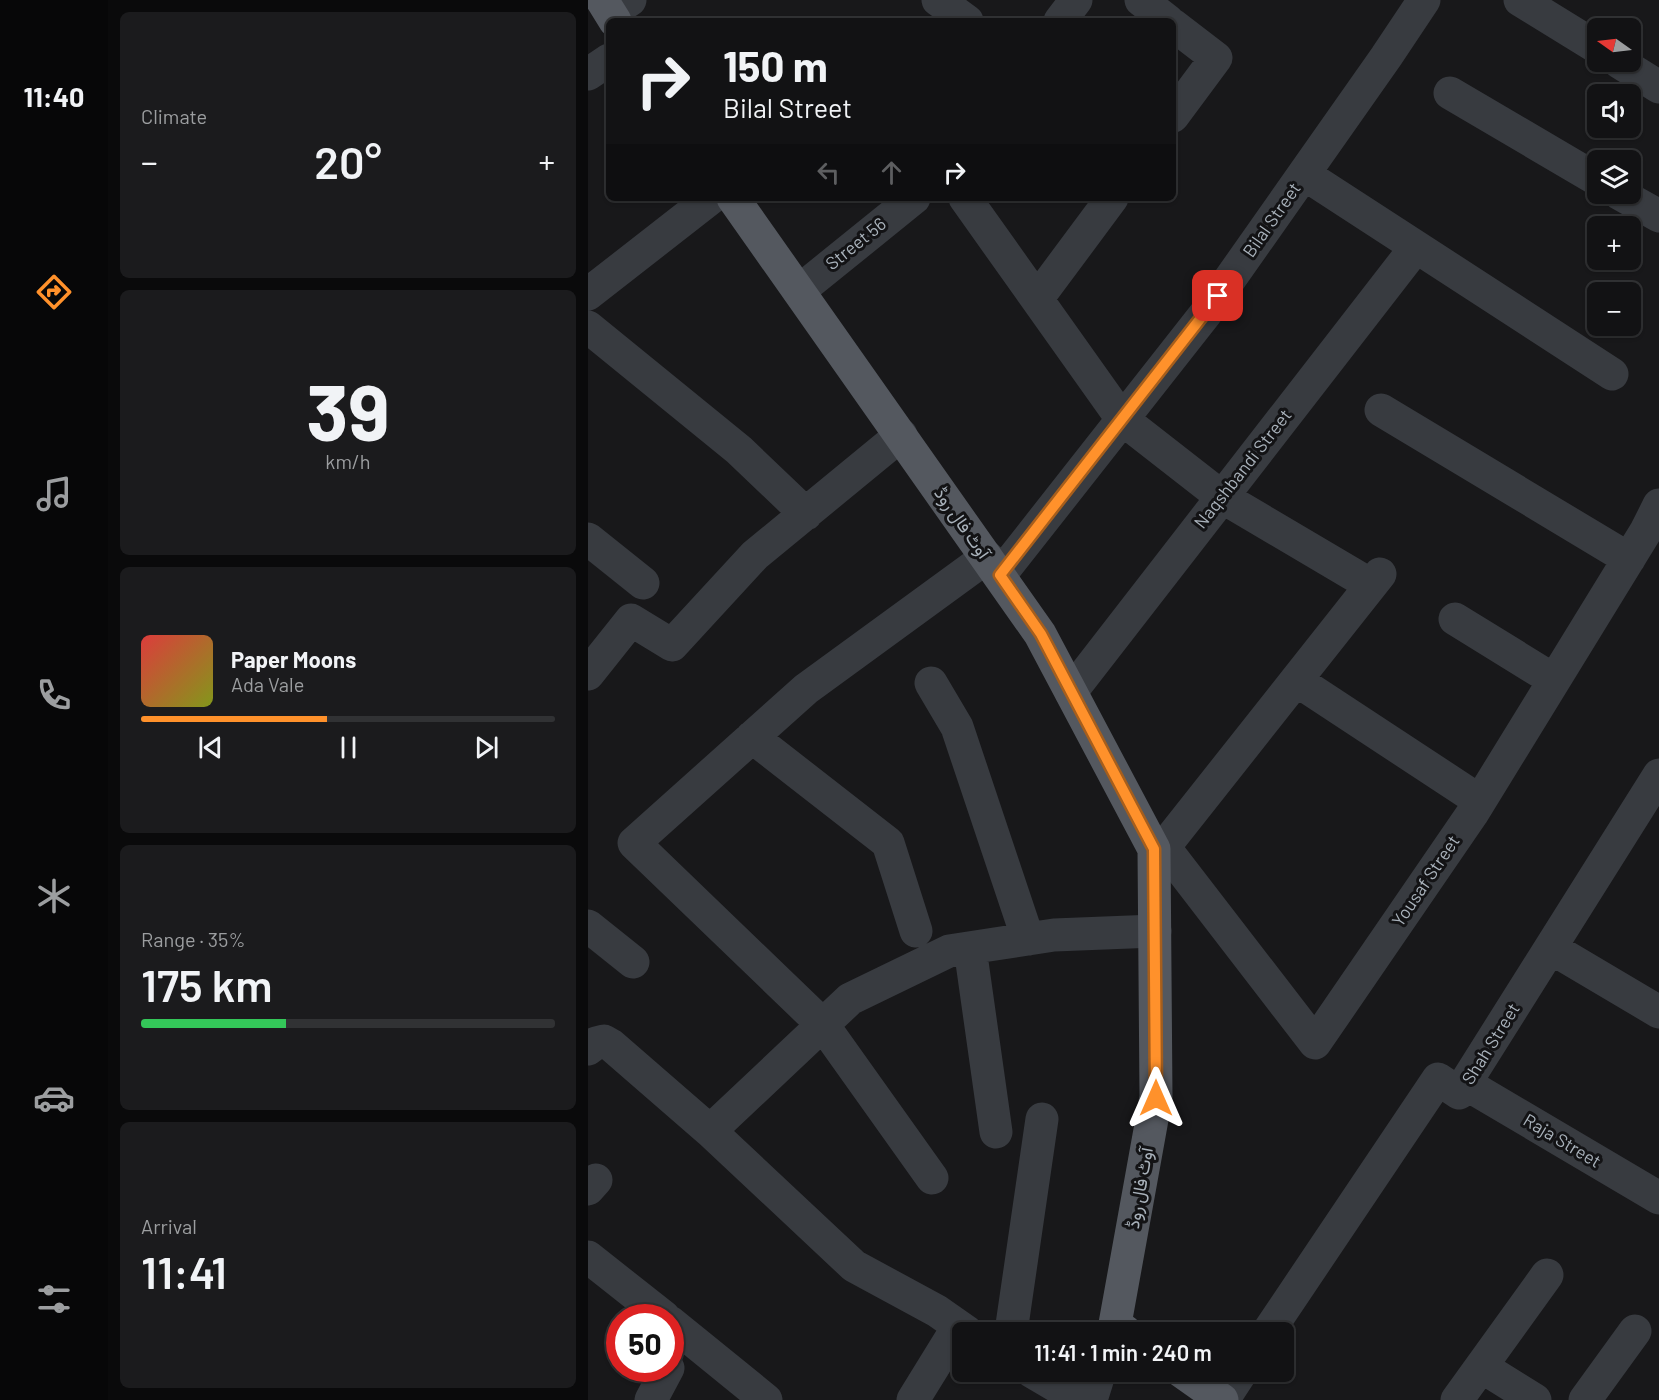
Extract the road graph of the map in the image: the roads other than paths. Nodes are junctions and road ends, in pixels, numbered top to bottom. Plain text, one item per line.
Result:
1 (938, 0) edge
2 (1076, 0) edge
3 (1141, 0) edge
4 (1424, 0) edge
5 (1520, 0) edge
6 (963, 18) edge
7 (1062, 18) edge
8 (1164, 18) edge
9 (1176, 27) edge
10 (1587, 41) edge
11 (606, 62) edge
12 (1635, 72) edge
13 (588, 74) edge
14 (1659, 87) edge
15 (1450, 93) dead end
16 (1176, 112) edge
17 (1304, 174) junction
18 (1587, 174) edge
19 (707, 201) edge
20 (735, 201) edge
21 (910, 201) edge
22 (967, 201) edge
23 (1110, 201) edge
24 (1638, 204) edge
25 (1659, 216) edge
26 (1416, 247) junction
27 (799, 291) junction
28 (588, 294) edge
29 (1037, 299) junction
30 (588, 327) edge
31 (1612, 374) dead end
32 (1381, 410) dead end
33 (1122, 419) junction
34 (901, 435) junction
35 (1222, 497) junction
36 (1659, 505) edge
37 (806, 514) junction
38 (588, 539) edge
39 (1629, 559) junction
40 (993, 566) junction
41 (643, 582) dead end
42 (1455, 619) dead end
43 (588, 674) edge
44 (1296, 680) junction
45 (1554, 680) junction
46 (931, 683) dead end
47 (1071, 692) junction
48 (752, 737) junction
49 (1659, 775) edge
50 (1480, 801) junction
51 (1159, 848) junction
52 (588, 926) edge
53 (916, 931) dead end
54 (1155, 931) junction
55 (1028, 939) junction
56 (970, 948) junction
57 (1551, 948) junction
58 (633, 962) dead end
59 (1659, 1012) edge
60 (823, 1025) junction
61 (588, 1049) edge
62 (1466, 1084) junction
63 (1042, 1119) dead end
64 (710, 1131) junction
65 (996, 1132) dead end
66 (932, 1178) dead end
67 (1659, 1198) edge
68 (588, 1257) edge
69 (1547, 1275) dead end
70 (588, 1281) edge
71 (628, 1289) junction
72 (648, 1304) edge
73 (953, 1322) edge
74 (1012, 1322) edge
75 (1118, 1322) edge
76 (1275, 1322) edge
77 (684, 1332) edge
78 (1635, 1332) dead end
79 (952, 1345) edge
80 (1482, 1367) junction
81 (661, 1382) edge
82 (1050, 1382) edge
83 (1097, 1382) edge
84 (1108, 1382) edge
85 (1197, 1382) edge
86 (1234, 1382) edge
87 (651, 1400) edge
88 (766, 1400) edge
89 (913, 1400) edge
90 (1080, 1400) edge
91 (1091, 1400) edge
92 (1106, 1400) edge
93 (1222, 1400) edge
94 (1457, 1400) edge
95 (1535, 1400) edge
96 (1586, 1400) edge

1 - 6 street
2 - 7 street
3 - 8 street
4 - 17 street, Bilal Street
5 - 10 street
9 - 16 street
11 - 13 street
12 - 14 street
15 - 18 street
17 - 26 street
17 - 33 street, Bilal Street
19 - 28 street
20 - 27 main road, آوٹ فال روڈ
21 - 27 street, Street 56
22 - 29 street
23 - 29 street
24 - 25 street
26 - 31 street
26 - 35 street, Naqshbandi Street
27 - 34 main road, آوٹ فال روڈ
29 - 33 street
30 - 37 street
32 - 39 street
33 - 35 street
33 - 40 street, Bilal Street
34 - 37 street
34 - 40 main road, آوٹ فال روڈ
35 - 44 street
35 - 47 street, Naqshbandi Street
36 - 39 street, Yousaf Street
37 - 43 street
38 - 41 street
39 - 45 street, Yousaf Street
40 - 47 main road, آوٹ فال روڈ
40 - 48 street, Bilal Street
42 - 45 street
44 - 50 street
44 - 51 street
45 - 50 street, Yousaf Street
46 - 55 street
47 - 51 main road, آوٹ فال روڈ
48 - 53 street
48 - 60 street, Bilal Street
49 - 57 street, Shah Street
50 - 51 street, Yousaf Street
51 - 54 main road, آوٹ فال روڈ
52 - 58 street
54 - 55 street
54 - 75 main road, آوٹ فال روڈ
55 - 56 street
56 - 60 street
56 - 65 street
57 - 59 street
57 - 62 street, Shah Street
60 - 64 street
60 - 66 street
61 - 64 street
62 - 67 street, Raja Street
62 - 76 street, Shah Street
63 - 74 street
64 - 73 street
68 - 71 street
69 - 80 street
70 - 71 street
71 - 72 street
77 - 88 street
78 - 96 street
79 - 89 street
80 - 94 street
80 - 95 street
81 - 87 street
82 - 90 street
83 - 91 street
84 - 92 street
85 - 93 main road
86 - 93 street

